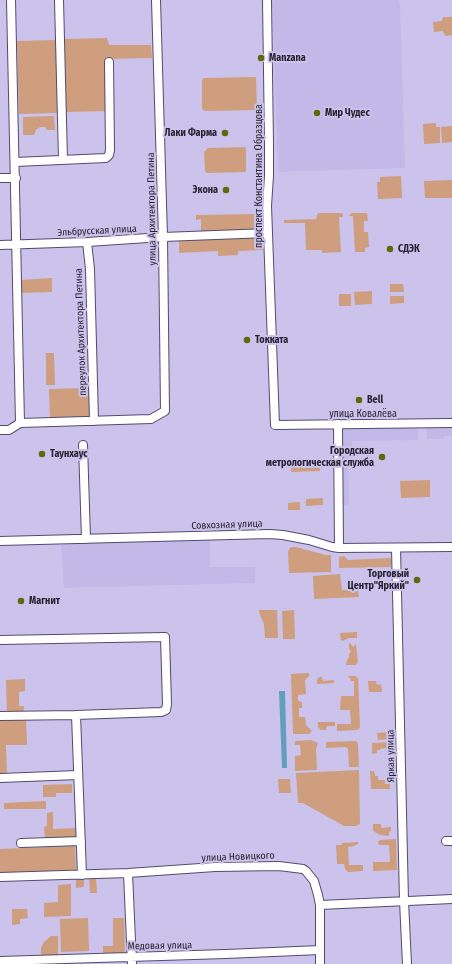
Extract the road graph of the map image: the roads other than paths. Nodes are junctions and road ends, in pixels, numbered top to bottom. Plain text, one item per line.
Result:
1 (11, 0) edge
2 (59, 0) edge
3 (156, 0) edge
4 (267, 0) edge
5 (109, 62) dead end
6 (63, 160) junction
7 (15, 162) junction
8 (0, 178) edge
9 (16, 178) junction
10 (268, 233) junction
11 (162, 237) junction
12 (87, 242) junction
13 (0, 245) edge
14 (16, 245) junction
15 (94, 421) junction
16 (20, 423) junction
17 (452, 423) edge
18 (338, 424) junction
19 (275, 425) joint
20 (0, 430) edge
21 (83, 445) dead end
22 (86, 540) junction
23 (0, 541) edge
24 (452, 547) edge
25 (339, 548) junction
26 (396, 548) junction
27 (0, 640) edge
28 (76, 715) junction
29 (0, 716) edge
30 (78, 775) junction
31 (0, 778) edge
32 (81, 841) junction
33 (20, 843) dead end
34 (128, 873) junction
35 (82, 875) junction
36 (0, 877) edge
37 (452, 899) edge
38 (404, 901) junction
39 (320, 905) junction
40 (320, 950) junction
41 (131, 960) edge
42 (0, 961) edge
43 (320, 964) edge
44 (407, 964) edge

1 - 7 street
2 - 6 street
3 - 11 street, улица Архитектора Петина
4 - 10 street, проспект Константина Образцова
5 - 6 street
6 - 7 street
7 - 9 street
8 - 9 street
9 - 14 street
10 - 11 street, Эльбрусская улица
10 - 19 street, проспект Константина Образцова
11 - 12 street, Эльбрусская улица
11 - 15 street, улица Архитектора Петина
12 - 14 street, Эльбрусская улица
12 - 15 street, переулок Архитектора Петина
13 - 14 street, Эльбрусская улица
14 - 16 street
15 - 16 street
16 - 20 street
17 - 18 street, улица Ковалёва
18 - 19 street, улица Ковалёва
18 - 25 street
21 - 22 street
22 - 23 street, Совхозная улица
22 - 25 street, Совхозная улица
24 - 26 street, Совхозная улица
25 - 26 street, Совхозная улица
26 - 38 street, Яркая улица
27 - 28 street
28 - 29 street
28 - 30 street
30 - 31 street
30 - 32 street
32 - 33 street
32 - 35 street
34 - 35 street, улица Новицкого
34 - 39 street, улица Новицкого
34 - 41 street
35 - 36 street, улица Новицкого
37 - 38 street
38 - 39 street
38 - 44 street, Яркая улица
39 - 40 street
40 - 41 street, Медовая улица
40 - 43 street
41 - 42 street, Медовая улица

